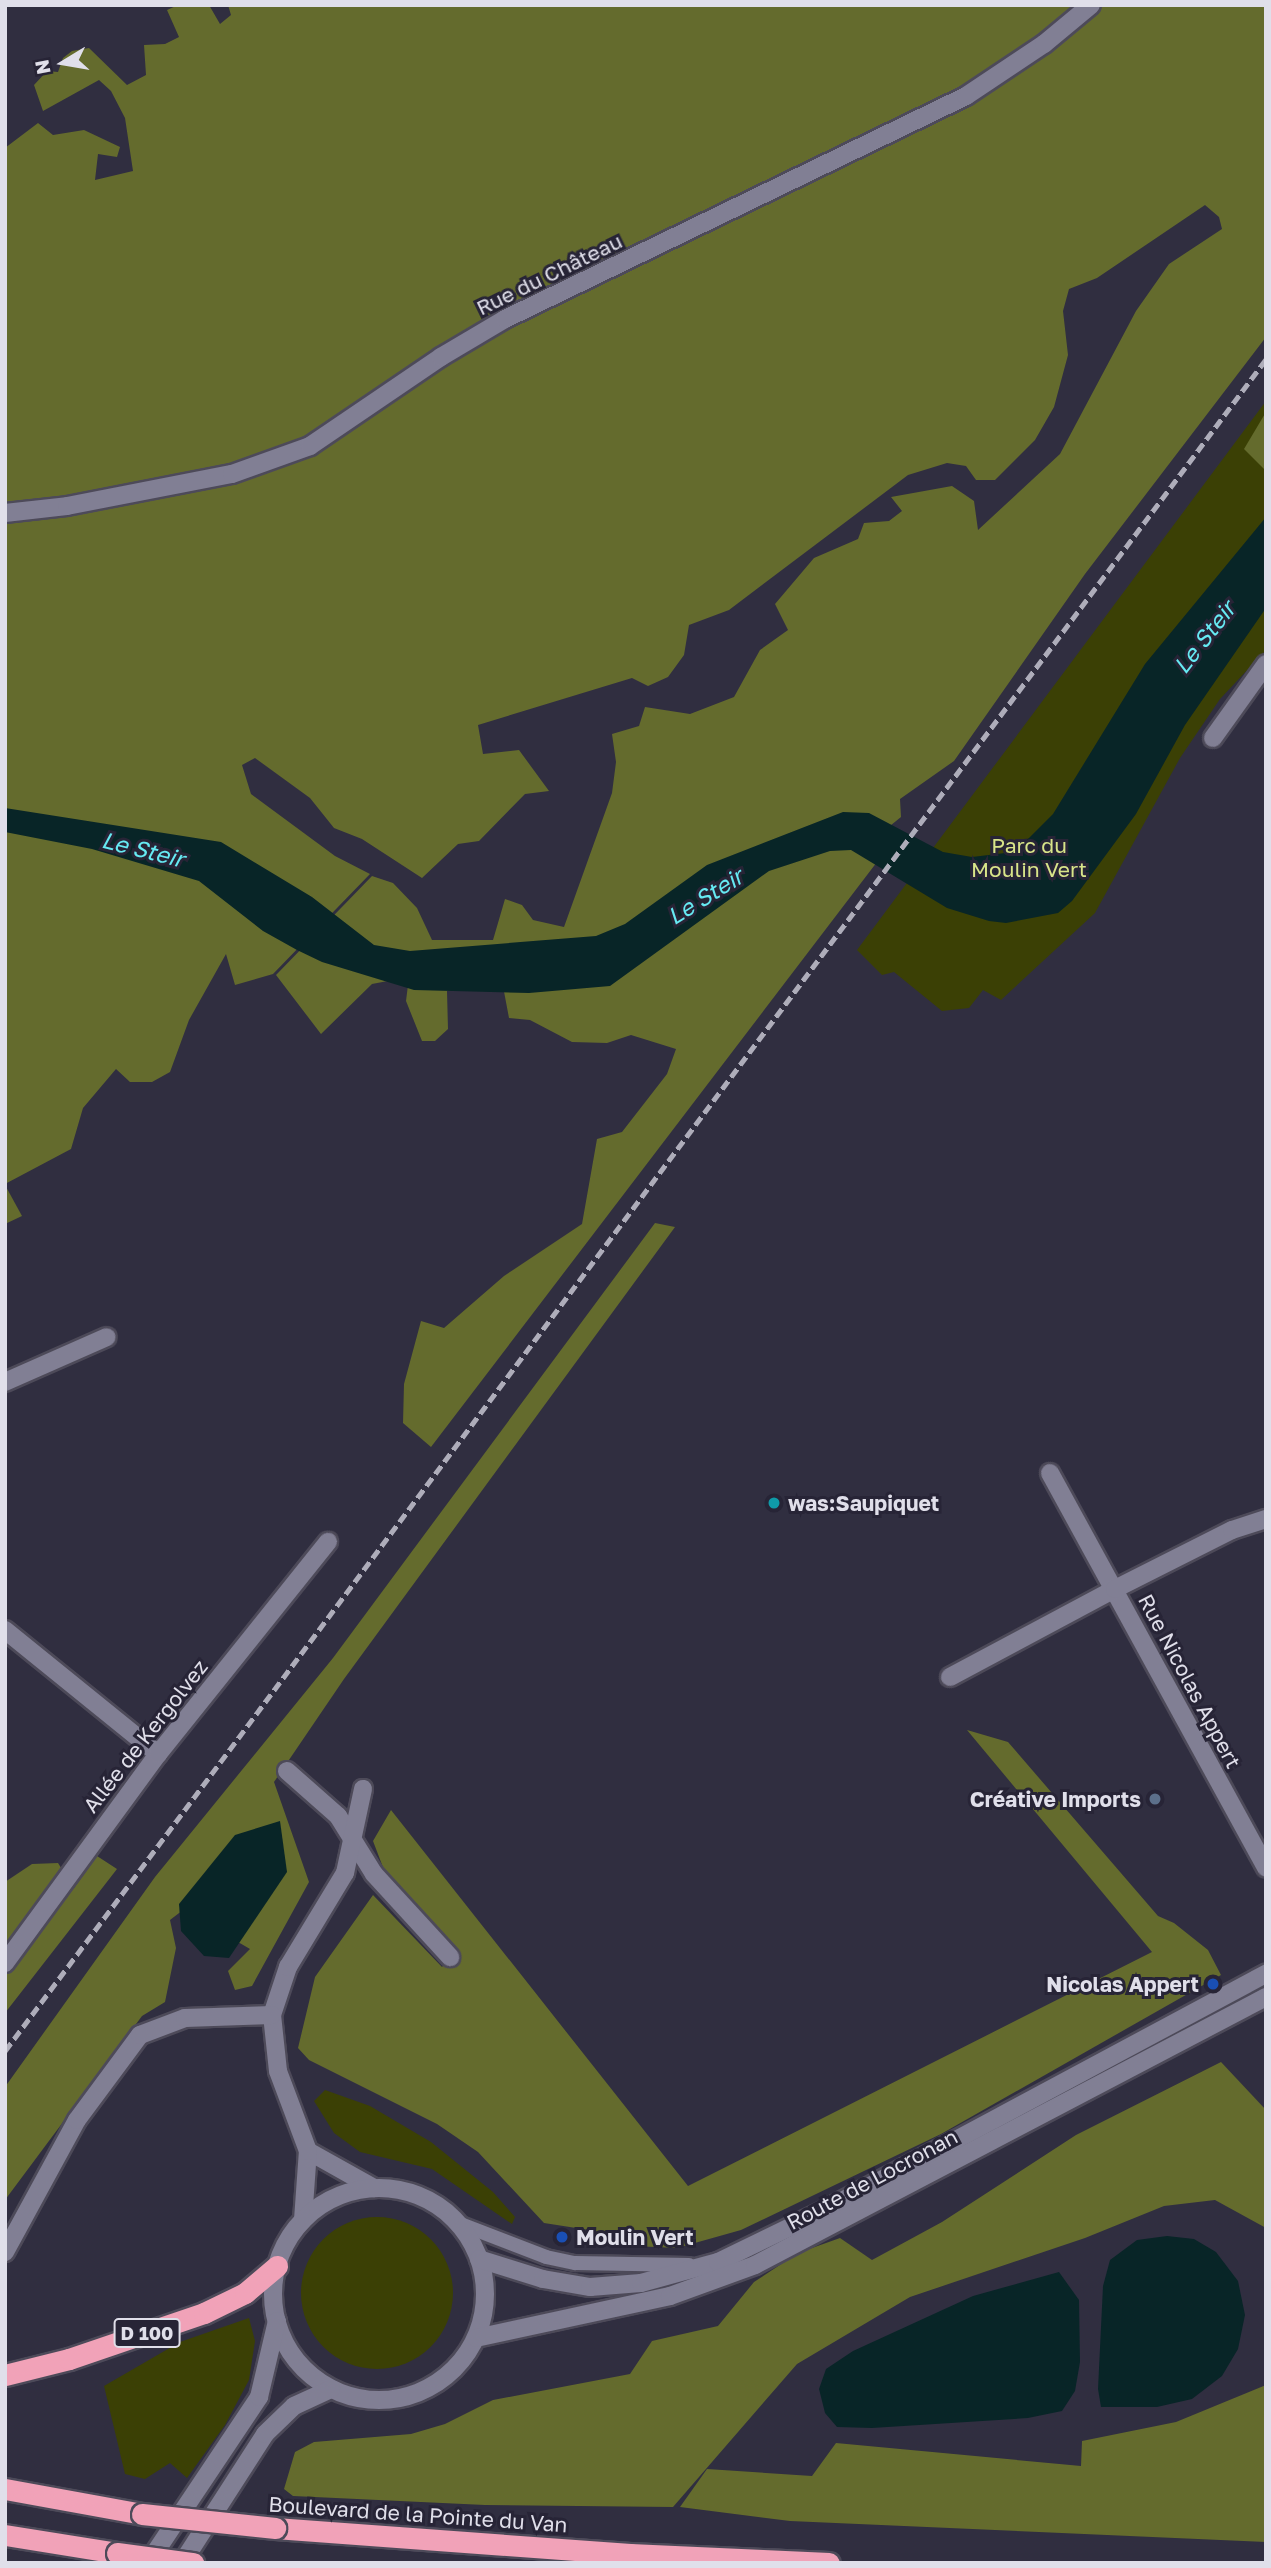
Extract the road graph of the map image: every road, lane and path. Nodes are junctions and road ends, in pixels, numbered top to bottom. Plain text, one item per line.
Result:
1 (1090, 5) edge
2 (5, 513) edge
3 (1266, 664) edge
4 (1213, 738) dead end
5 (107, 1337) dead end
6 (5, 1382) edge
7 (1050, 1473) dead end
8 (1266, 1519) edge
9 (328, 1542) dead end
10 (1115, 1589) junction
11 (5, 1630) edge
12 (950, 1677) dead end
13 (158, 1754) junction
14 (287, 1772) dead end
15 (363, 1789) dead end
16 (353, 1843) junction
17 (1266, 1868) edge
18 (450, 1957) dead end
19 (5, 1963) edge
20 (1266, 1974) edge
21 (1266, 1997) edge
22 (272, 2015) junction
23 (308, 2151) junction
24 (374, 2188) junction
25 (303, 2220) junction
26 (458, 2223) junction
27 (5, 2252) edge
28 (479, 2259) junction
29 (718, 2262) junction
30 (277, 2266) junction
31 (277, 2321) junction
32 (476, 2338) junction
33 (5, 2375) edge
34 (331, 2389) junction
35 (5, 2489) edge
36 (5, 2535) edge
37 (148, 2563) edge
38 (182, 2563) edge
39 (193, 2563) edge
40 (829, 2563) edge

1 - 2 street, Rue du Château
3 - 4 street
5 - 6 street
7 - 10 street, Rue Nicolas Appert
8 - 10 street, Rue Nicolas Appert
9 - 13 street, Allée de Kergolvez
10 - 12 street, Rue Nicolas Appert
10 - 17 street, Rue Nicolas Appert
11 - 13 street
13 - 19 street, Allée de Kergolvez
14 - 16 street
15 - 16 street
16 - 18 street
16 - 22 street
20 - 29 street, Route de Locronan
21 - 32 street, Route de Locronan
22 - 23 street
22 - 27 street
23 - 24 street
23 - 25 street
24 - 25 street
24 - 26 street
25 - 30 street
26 - 28 street
26 - 29 lane, Route de Locronan
28 - 29 street, Route de Locronan
28 - 32 street
30 - 31 street
30 - 33 highway, D 100
31 - 34 street
31 - 37 street
32 - 34 street
34 - 38 street
35 - 40 highway, Boulevard de la Pointe du Van, bridge
36 - 39 highway, bridge

